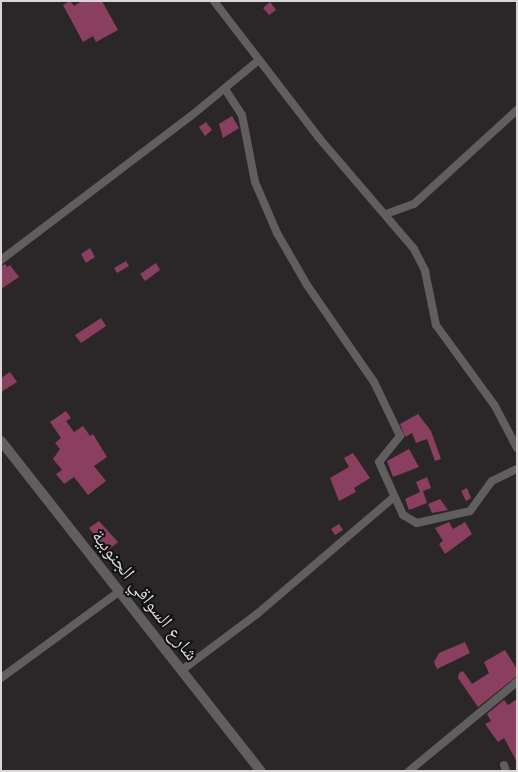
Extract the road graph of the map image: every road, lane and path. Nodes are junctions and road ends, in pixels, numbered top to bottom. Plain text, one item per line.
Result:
1 (214, 1) edge
2 (259, 60) junction
3 (225, 89) junction
4 (517, 110) edge
5 (386, 214) junction
6 (1, 260) edge
7 (1, 440) edge
8 (517, 448) edge
9 (517, 469) edge
10 (393, 498) junction
11 (120, 591) junction
12 (182, 670) junction
13 (1, 678) edge
14 (517, 682) edge
15 (261, 771) edge
16 (409, 771) edge

1 - 2 street
2 - 3 street
2 - 5 street
3 - 6 street
3 - 10 street
4 - 5 street
5 - 8 street
7 - 11 street, شارع السواقي الجنوبية
9 - 10 street
10 - 12 street
11 - 12 street, شارع السواقي الجنوبية
11 - 13 street
12 - 15 street, شارع السواقي الجنوبية
14 - 16 street

